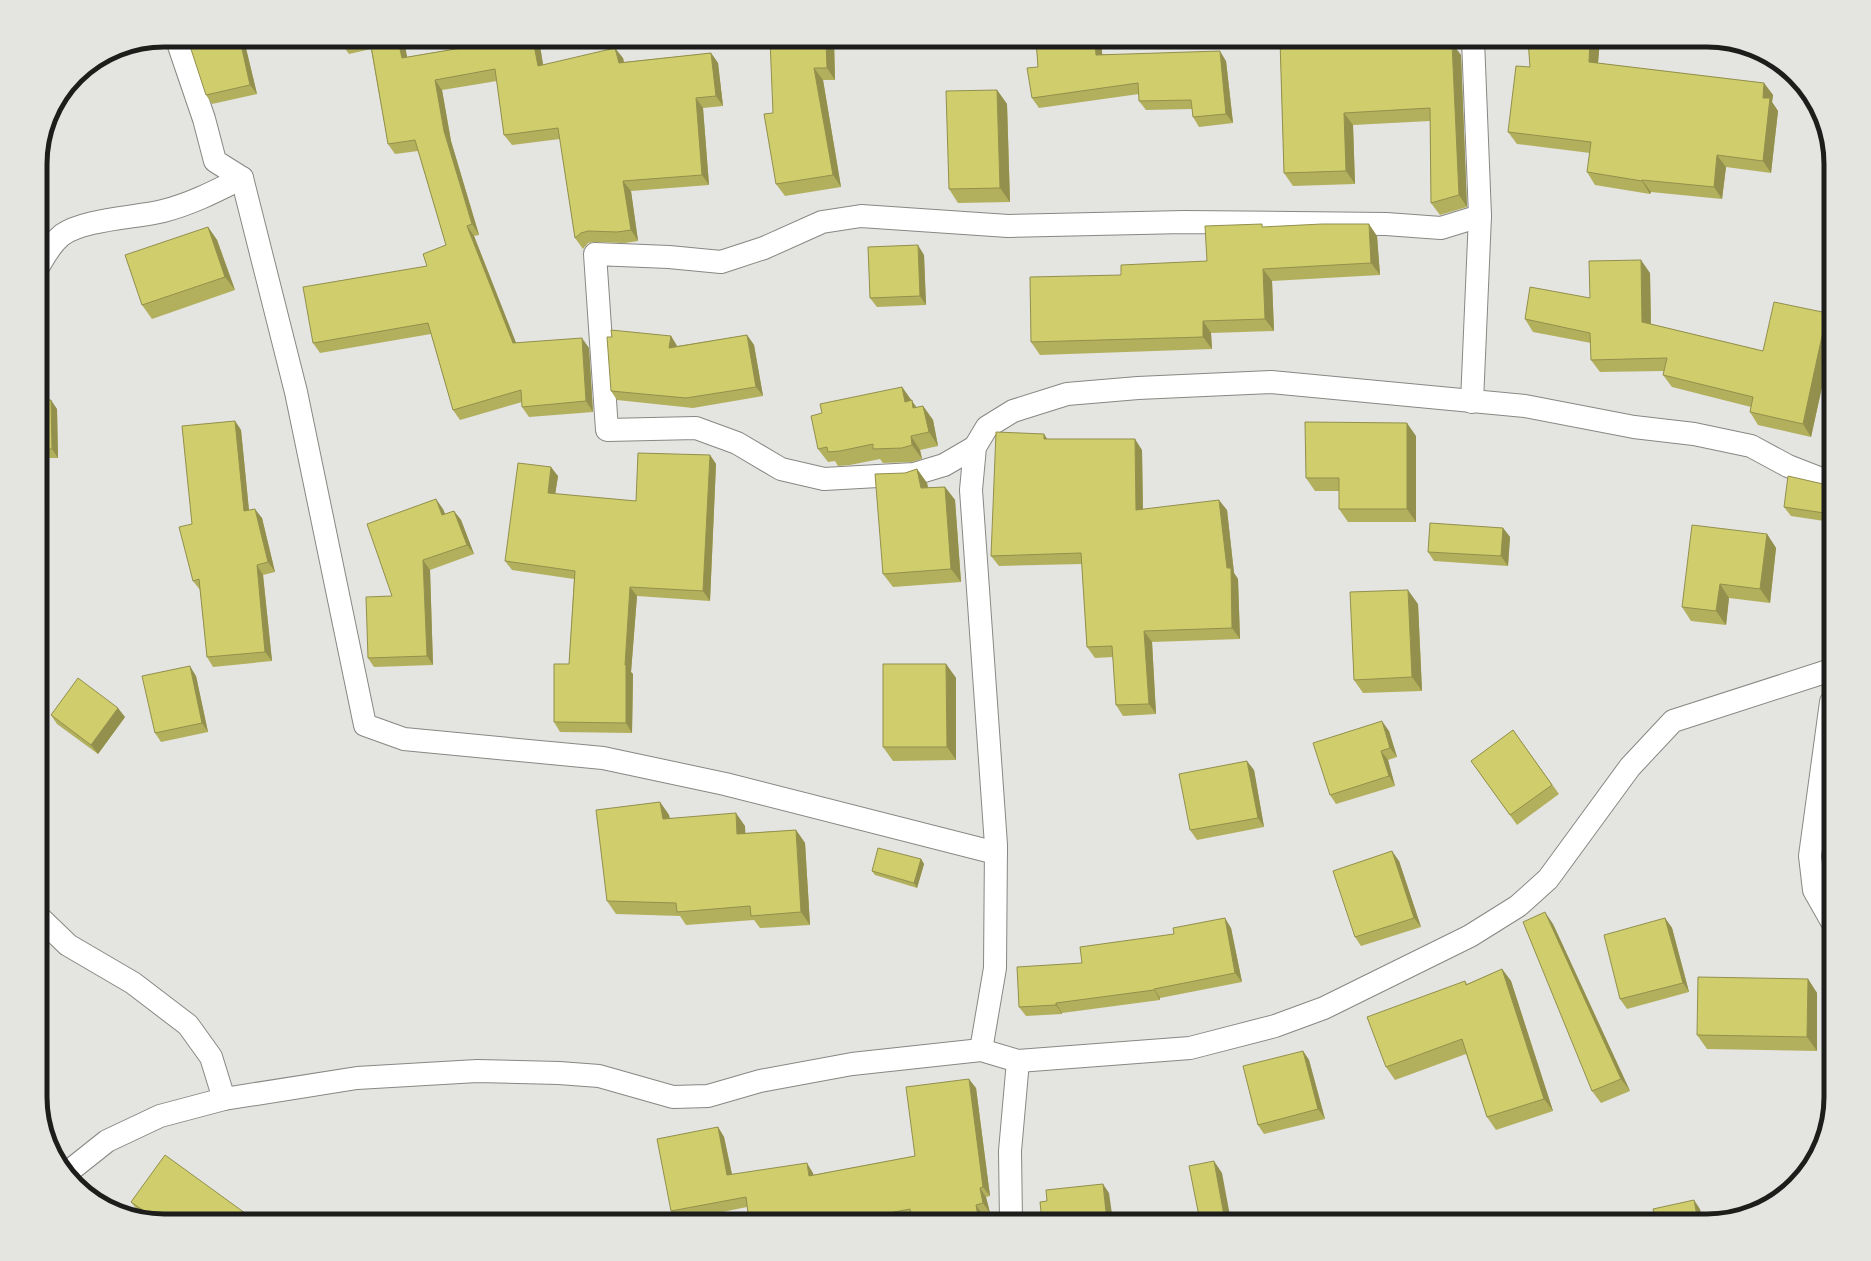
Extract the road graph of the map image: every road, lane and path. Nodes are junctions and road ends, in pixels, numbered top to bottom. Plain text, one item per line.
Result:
1 (179, 47) edge
2 (1473, 47) edge
3 (242, 178) junction
4 (1480, 216) junction
5 (47, 251) edge
6 (1472, 402) junction
7 (975, 447) junction
8 (1824, 479) edge
9 (1824, 672) edge
10 (1824, 753) edge
11 (996, 853) junction
12 (1824, 908) edge
13 (47, 925) edge
14 (981, 1050) junction
15 (1018, 1061) junction
16 (224, 1099) junction
17 (72, 1169) edge
18 (1011, 1214) edge

1 - 3 street
2 - 4 street
3 - 5 street
3 - 11 street
4 - 6 street
4 - 7 street
6 - 7 street
6 - 8 street
7 - 11 street
9 - 15 street
10 - 12 street
11 - 14 street
13 - 16 street
14 - 15 street
14 - 16 street
15 - 18 street
16 - 17 street

